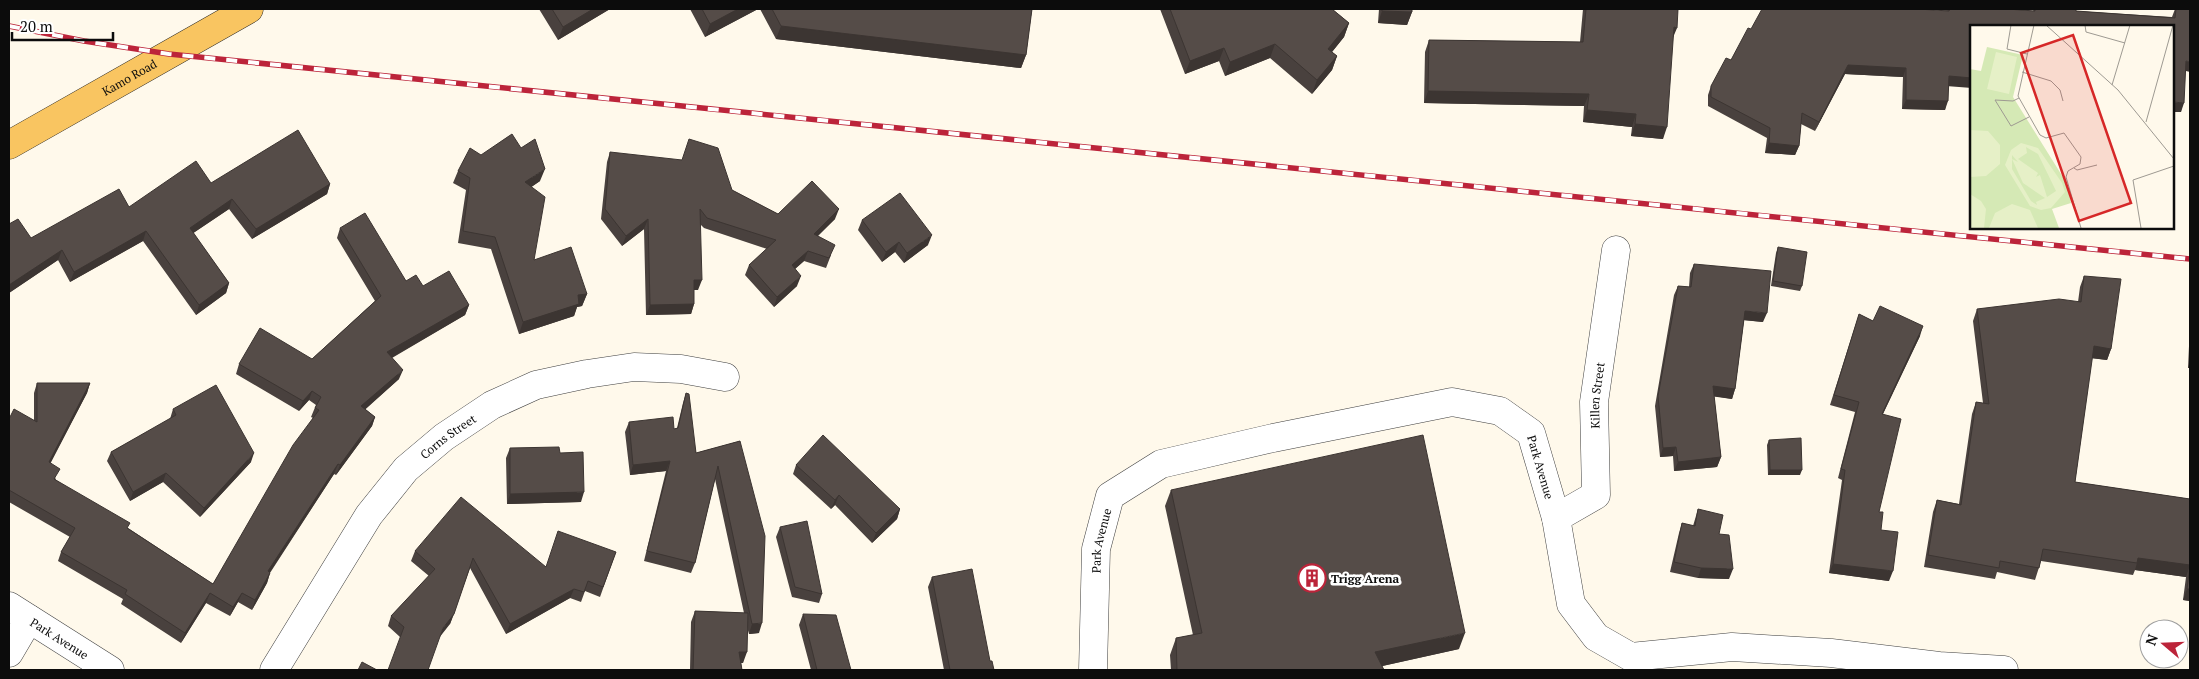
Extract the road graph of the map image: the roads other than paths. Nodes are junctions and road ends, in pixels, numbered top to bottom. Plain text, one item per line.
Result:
1 (249, 9) edge
2 (9, 146) edge
3 (1616, 250) dead end
4 (725, 377) dead end
5 (1556, 518) junction
6 (19, 613) edge
7 (9, 653) edge
8 (110, 670) edge
9 (274, 670) edge
10 (1093, 670) edge
11 (2004, 670) edge

1 - 2 main road, Kamo Road
3 - 5 street, Killen Street
4 - 9 street, Corns Street
5 - 10 street, Park Avenue
5 - 11 street, Park Avenue
6 - 7 street
6 - 8 street, Park Avenue

